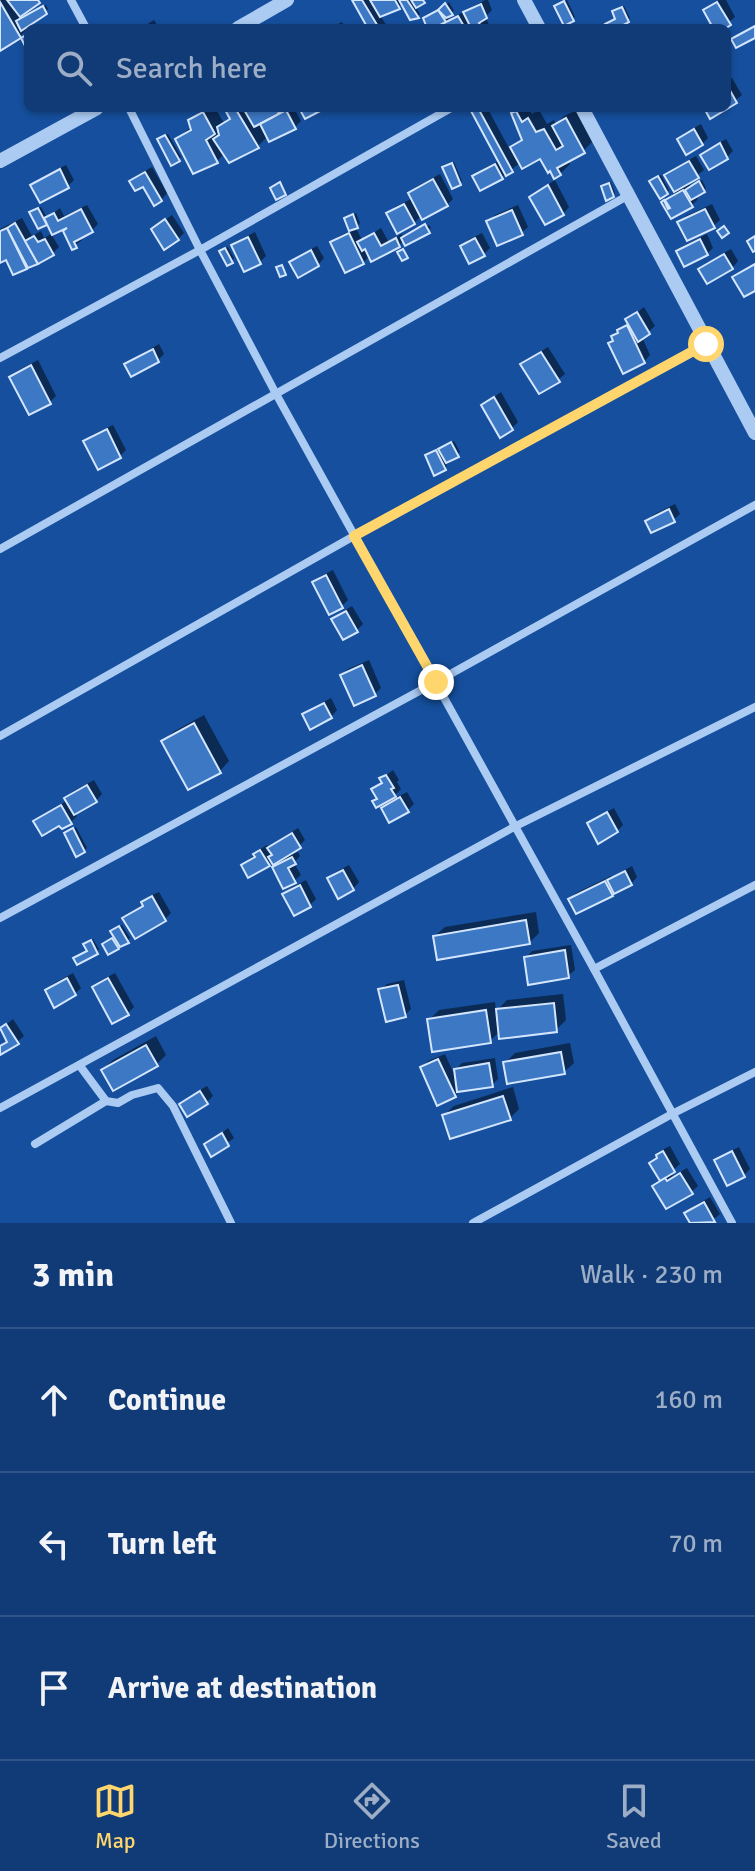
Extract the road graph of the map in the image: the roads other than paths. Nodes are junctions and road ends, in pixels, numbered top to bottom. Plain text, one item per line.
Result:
1 (71, 0) edge
2 (287, 0) edge
3 (524, 0) edge
4 (84, 24) edge
5 (245, 24) edge
6 (537, 24) edge
7 (90, 112) edge
8 (131, 112) edge
9 (444, 112) edge
10 (584, 112) edge
11 (0, 161) edge
12 (629, 195) junction
13 (200, 250) junction
14 (706, 344) junction
15 (0, 358) edge
16 (275, 392) junction
17 (755, 433) edge
18 (755, 505) edge
19 (354, 536) junction
20 (0, 549) edge
21 (436, 682) junction
22 (755, 707) edge
23 (0, 736) edge
24 (514, 827) junction
25 (755, 885) edge
26 (0, 918) edge
27 (594, 969) junction
28 (80, 1066) junction
29 (755, 1072) edge
30 (106, 1101) junction
31 (0, 1108) edge
32 (672, 1114) junction
33 (35, 1144) dead end
34 (231, 1223) edge
35 (473, 1223) edge
36 (732, 1223) edge

1 - 4 street
2 - 5 street
3 - 6 street
7 - 11 street
8 - 13 street
9 - 13 street
10 - 12 street
12 - 14 street
12 - 16 street
13 - 15 street
13 - 16 street
14 - 17 street
14 - 19 street
16 - 19 street
16 - 20 street
18 - 21 street
19 - 21 street
19 - 23 street
21 - 24 street
21 - 26 street
22 - 24 street
24 - 27 street
24 - 28 street
25 - 27 street
27 - 32 street
28 - 30 street
28 - 31 street
29 - 32 street
30 - 33 street
30 - 34 street
32 - 35 street
32 - 36 street

